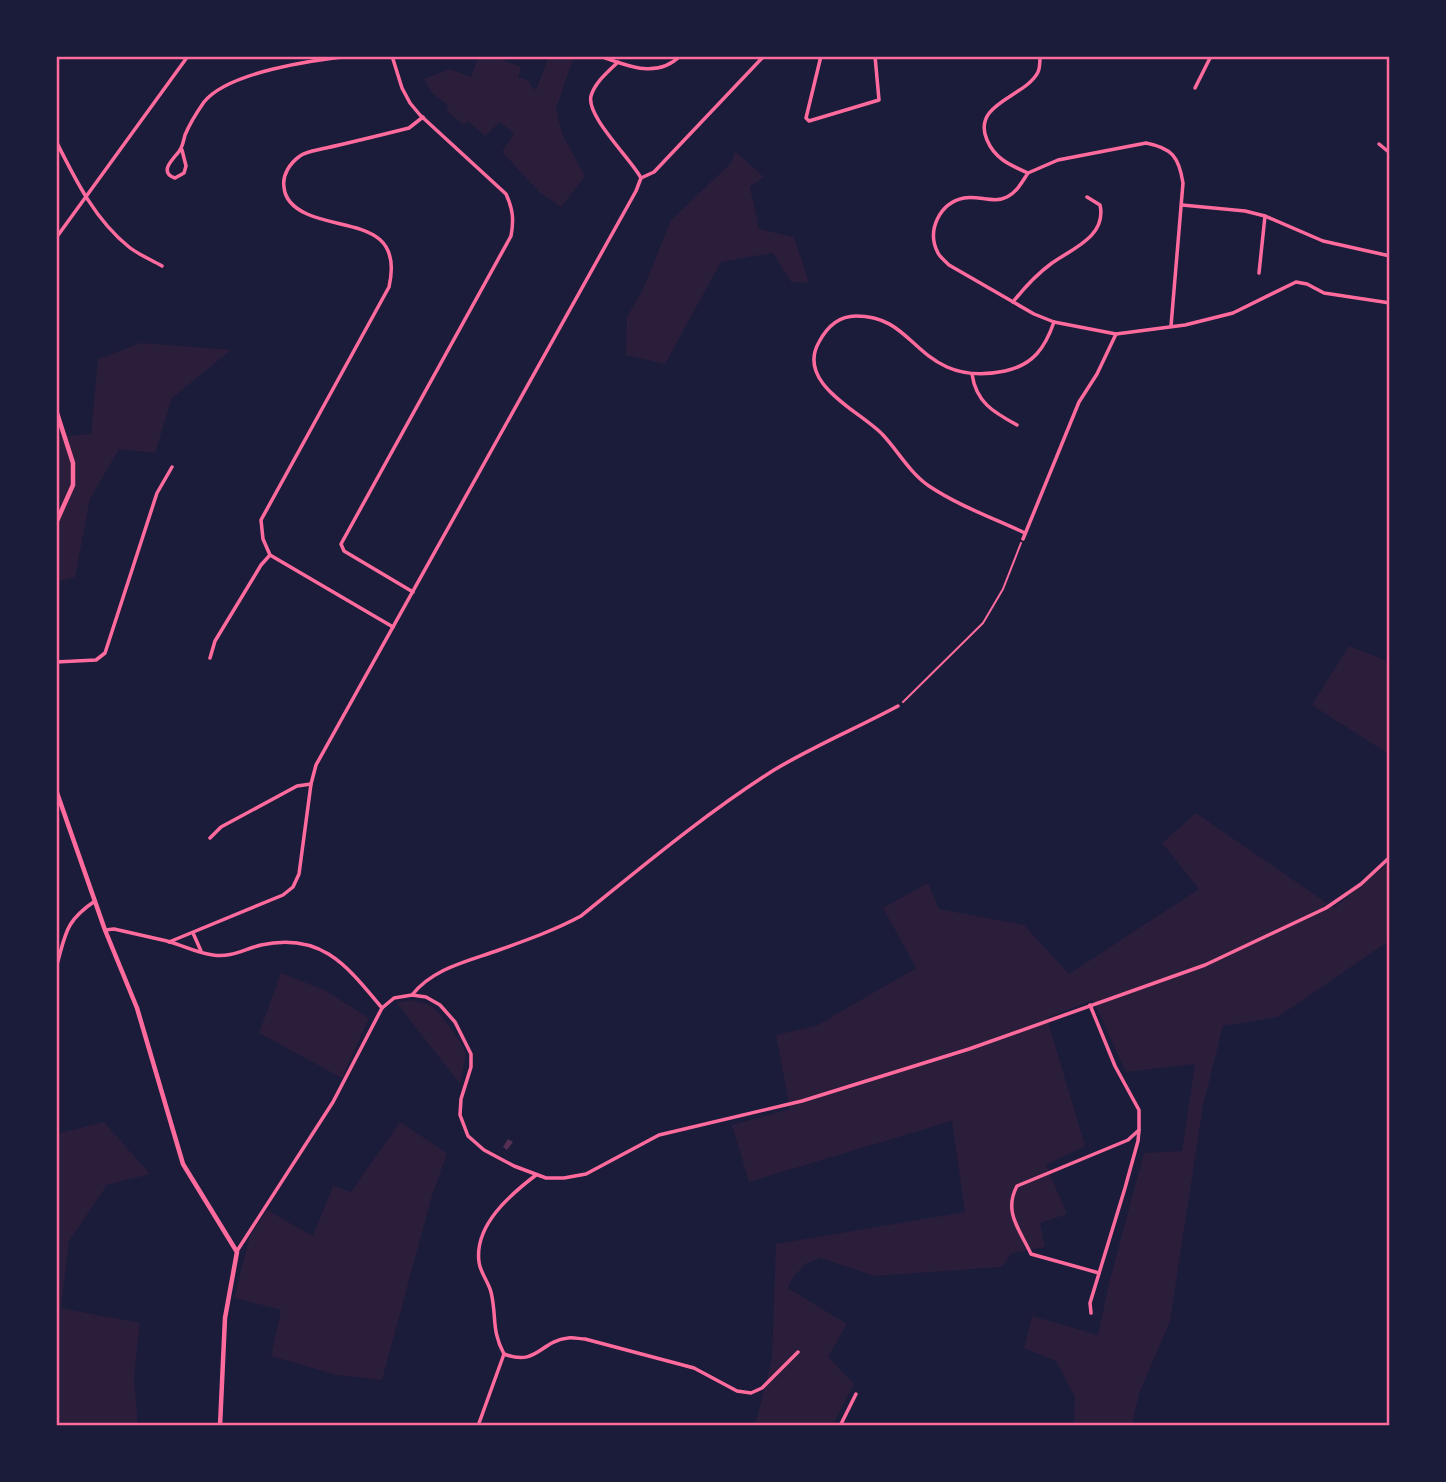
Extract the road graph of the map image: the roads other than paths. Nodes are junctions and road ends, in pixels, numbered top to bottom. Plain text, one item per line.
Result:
1 (188, 56) edge
2 (351, 56) edge
3 (392, 56) edge
4 (600, 56) edge
5 (680, 56) edge
6 (764, 56) edge
7 (821, 56) edge
8 (875, 56) edge
9 (1040, 56) edge
10 (1211, 56) edge
11 (618, 62) junction
12 (1195, 88) dead end
13 (423, 117) junction
14 (56, 141) edge
15 (1379, 144) dead end
16 (181, 150) junction
17 (1390, 153) edge
18 (1028, 173) junction
19 (641, 178) junction
20 (1087, 197) dead end
21 (85, 198) junction
22 (1182, 205) junction
23 (1265, 216) junction
24 (56, 238) edge
25 (1390, 256) edge
26 (162, 266) dead end
27 (1259, 273) dead end
28 (1013, 302) junction
29 (1390, 303) edge
30 (1054, 322) junction
31 (1171, 326) junction
32 (1116, 334) junction
33 (972, 374) junction
34 (56, 410) edge
35 (1017, 425) dead end
36 (172, 467) dead end
37 (56, 523) edge
38 (1025, 533) junction
39 (1023, 539) road end
40 (270, 555) junction
41 (412, 592) junction
42 (393, 627) junction
43 (210, 658) dead end
44 (56, 662) edge
45 (898, 706) road end
46 (311, 784) junction
47 (56, 790) edge
48 (210, 838) dead end
49 (1390, 856) edge
50 (94, 901) junction
51 (105, 930) junction
52 (193, 933) junction
53 (169, 942) junction
54 (203, 953) junction
55 (56, 968) edge
56 (412, 995) junction
57 (1090, 1005) junction
58 (382, 1008) junction
59 (1139, 1130) junction
60 (536, 1175) junction
61 (237, 1252) junction
62 (1099, 1273) junction
63 (1091, 1312) dead end
64 (798, 1352) dead end
65 (504, 1354) junction
66 (856, 1394) dead end
67 (220, 1426) edge
68 (478, 1426) edge
69 (839, 1426) edge

1 - 21 street
2 - 16 street
3 - 13 street
4 - 11 street
5 - 11 street
6 - 19 street
7 - 8 street
9 - 18 street
10 - 12 street
11 - 19 street
13 - 40 street
13 - 41 street
14 - 21 street
15 - 17 street
16 - 16 street
18 - 22 street
18 - 28 street
19 - 41 street
20 - 28 street
21 - 24 street
21 - 26 street
22 - 23 street
22 - 31 street
23 - 25 street
23 - 27 street
28 - 30 street
29 - 31 street
30 - 32 street
30 - 33 street
31 - 32 street
32 - 38 street
33 - 35 street
33 - 38 street
34 - 37 street
36 - 44 street
38 - 39 street
40 - 42 street
40 - 43 street
41 - 42 street
42 - 46 street
45 - 56 street
46 - 48 street
46 - 52 street
47 - 50 street
49 - 57 street
50 - 51 street
50 - 55 street
51 - 53 street
51 - 61 street
52 - 53 street
52 - 54 street
53 - 54 street
54 - 58 street
56 - 58 street
56 - 60 street
57 - 59 street
57 - 60 street
58 - 61 street
59 - 62 street
59 - 62 street
60 - 65 street
61 - 67 street
62 - 63 street
64 - 65 street
65 - 68 street
66 - 69 street

